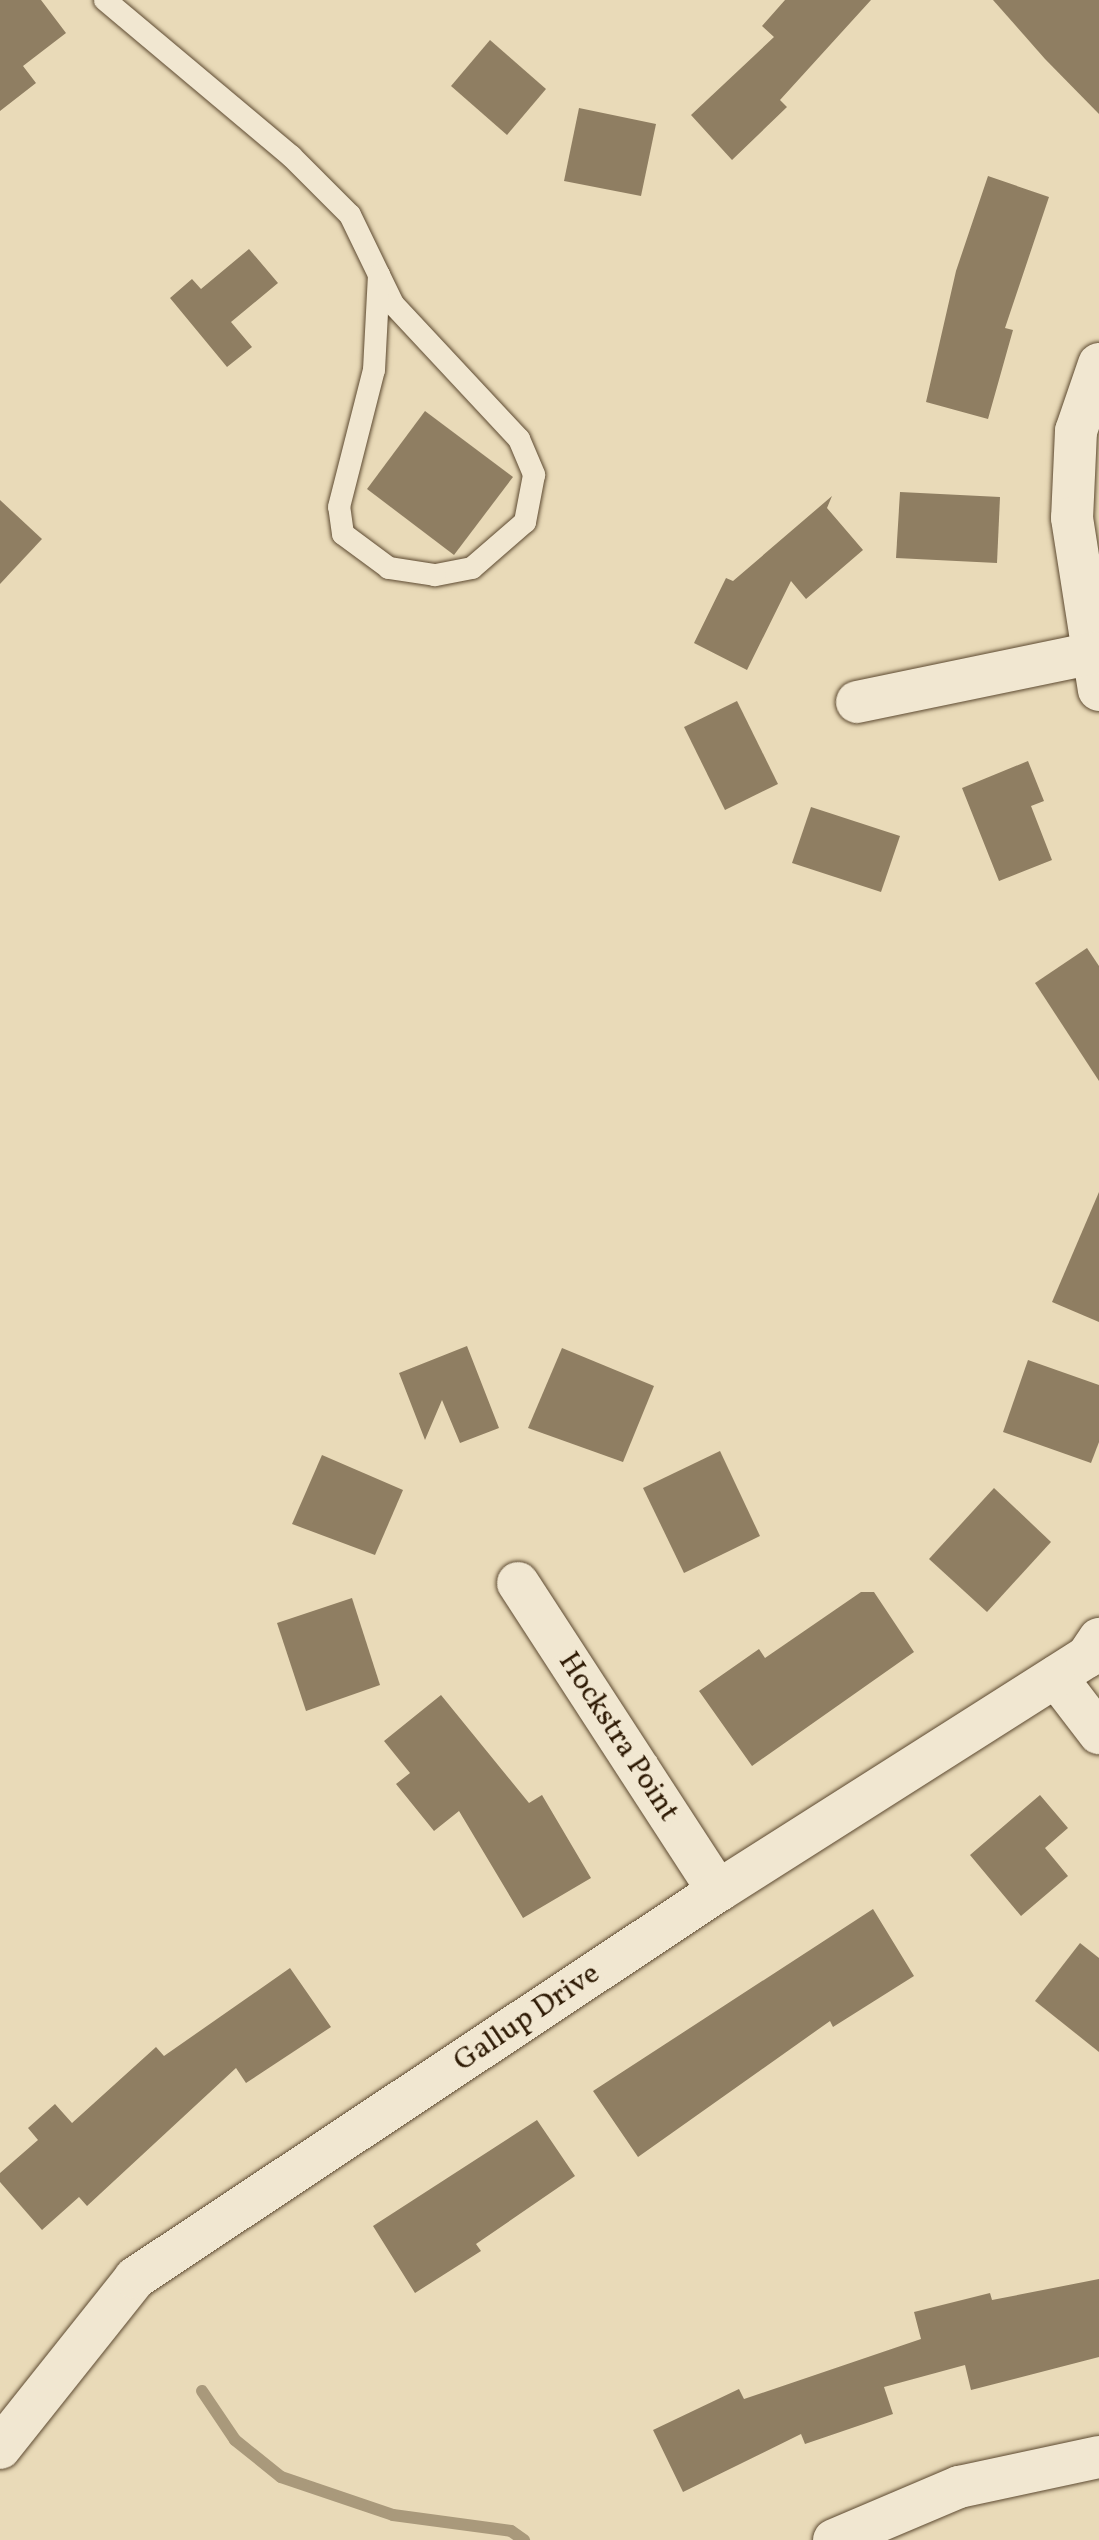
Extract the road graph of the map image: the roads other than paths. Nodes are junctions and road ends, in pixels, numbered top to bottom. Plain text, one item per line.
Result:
1 (105, 0) edge
2 (379, 275) junction
3 (1099, 364) edge
4 (1096, 671) edge
5 (857, 702) dead end
6 (518, 1583) dead end
7 (1099, 1639) edge
8 (1056, 1677) junction
9 (1099, 1733) edge
10 (718, 1891) junction
11 (0, 2448) edge
12 (1099, 2457) edge
13 (834, 2540) edge

1 - 2 lane
2 - 2 lane
3 - 4 street
4 - 5 street
6 - 10 street, Hockstra Point
7 - 8 street, Gallup Drive
8 - 9 street
8 - 10 street, Gallup Drive
10 - 11 street, Gallup Drive
12 - 13 street

